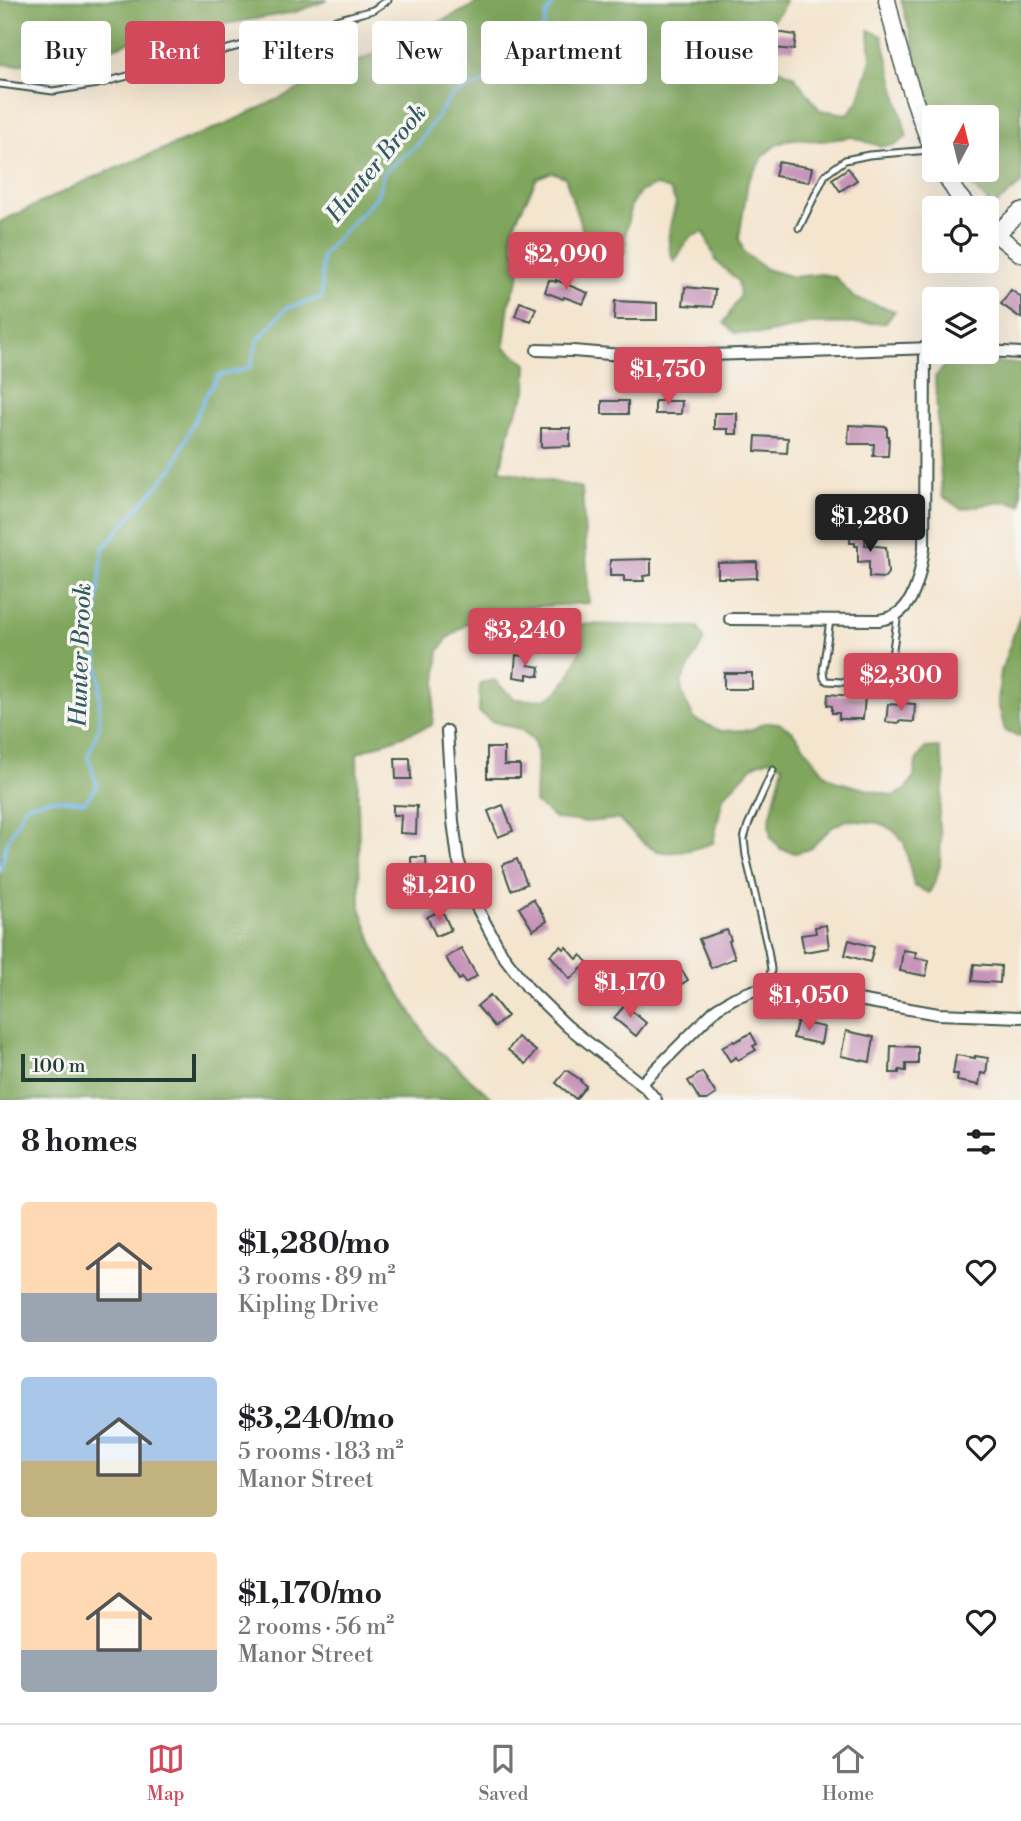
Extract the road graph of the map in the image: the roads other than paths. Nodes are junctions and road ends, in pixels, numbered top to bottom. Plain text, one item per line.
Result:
1 (388, 0) edge
2 (887, 0) edge
3 (0, 84) edge
4 (922, 119) edge
5 (922, 152) edge
6 (1021, 211) edge
7 (999, 226) edge
8 (799, 228) dead end
9 (999, 237) edge
10 (1021, 254) edge
11 (922, 348) edge
12 (537, 350) dead end
13 (999, 352) edge
14 (1021, 353) edge
15 (930, 364) edge
16 (898, 613) junction
17 (730, 619) dead end
18 (830, 620) junction
19 (447, 731) dead end
20 (773, 770) dead end
21 (769, 988) junction
22 (1021, 1017) edge
23 (640, 1084) junction
24 (656, 1100) edge

1 - 3 lane
2 - 4 main road
5 - 8 lane
6 - 7 main road
9 - 10 main road
11 - 12 street
13 - 14 street
15 - 16 street
16 - 18 street
16 - 18 lane
17 - 18 street
19 - 23 street
20 - 21 lane
21 - 22 street
21 - 23 street
23 - 24 street

